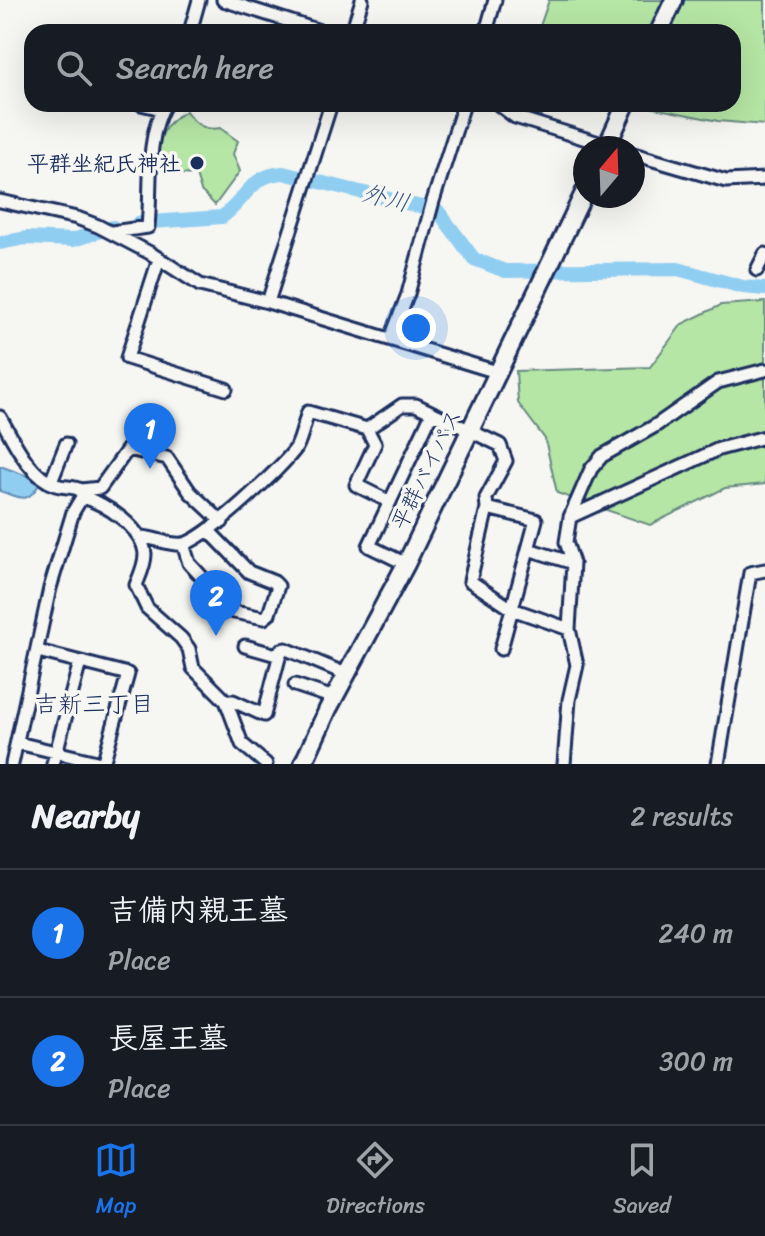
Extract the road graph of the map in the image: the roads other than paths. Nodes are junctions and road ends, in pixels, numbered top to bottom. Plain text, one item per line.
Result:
1 (199, 0) edge
2 (223, 0) edge
3 (362, 0) edge
4 (495, 0) edge
5 (674, 0) edge
6 (192, 24) edge
7 (298, 24) edge
8 (354, 24) edge
9 (488, 24) edge
10 (663, 24) edge
11 (161, 112) edge
12 (329, 112) edge
13 (461, 112) edge
14 (505, 112) edge
15 (623, 112) edge
16 (575, 136) edge
17 (613, 136) edge
18 (645, 157) edge
19 (765, 179) edge
20 (0, 201) edge
21 (577, 208) edge
22 (107, 230) junction
23 (765, 254) edge
24 (159, 259) junction
25 (757, 270) dead end
26 (268, 302) junction
27 (391, 338) junction
28 (765, 370) edge
29 (497, 372) junction
30 (226, 389) dead end
31 (432, 413) junction
32 (0, 417) edge
33 (367, 429) junction
34 (469, 431) junction
35 (765, 437) edge
36 (66, 444) dead end
37 (51, 482) junction
38 (82, 494) junction
39 (390, 502) junction
40 (487, 508) junction
41 (570, 517) junction
42 (222, 522) junction
43 (209, 531) junction
44 (140, 537) junction
45 (183, 544) junction
46 (528, 549) junction
47 (573, 563) junction
48 (406, 564) junction
49 (765, 570) edge
50 (512, 609) junction
51 (569, 629) junction
52 (245, 646) dead end
53 (501, 649) dead end
54 (38, 651) junction
55 (280, 656) junction
56 (80, 662) junction
57 (346, 674) junction
58 (295, 685) dead end
59 (334, 698) junction
60 (226, 701) junction
61 (18, 743) junction
62 (54, 758) edge
63 (12, 764) edge
64 (104, 764) edge
65 (266, 764) edge
66 (303, 764) edge
67 (564, 764) edge
68 (718, 764) edge

1 - 6 street
2 - 7 street
3 - 8 street
4 - 9 street
5 - 10 highway
11 - 22 street
12 - 26 street
13 - 27 street
14 - 16 street
15 - 17 highway
18 - 19 street
20 - 22 street
21 - 29 highway, 平群バイパス
22 - 24 street
23 - 25 street
24 - 26 street
24 - 30 street
26 - 27 street
27 - 29 street
28 - 41 street
29 - 34 highway, 平群バイパス
31 - 33 street
31 - 34 street
31 - 39 street
32 - 37 street
33 - 39 street
33 - 42 street
34 - 40 street
34 - 48 highway, 平群バイパス
35 - 41 street
36 - 37 street
37 - 38 street
38 - 42 street
38 - 44 street
38 - 54 street
39 - 48 street
40 - 46 street
40 - 50 street
41 - 47 street
42 - 43 street
43 - 45 street
43 - 45 street
44 - 45 street
44 - 60 street
46 - 47 street
46 - 50 street
47 - 51 street
48 - 57 highway, 平群バイパス
49 - 68 street
50 - 51 street
50 - 53 street
51 - 67 street
52 - 55 street
54 - 56 street
54 - 61 street
55 - 57 street
55 - 60 street
56 - 62 street
56 - 64 street
57 - 59 highway, 平群バイパス
58 - 59 street
59 - 66 highway, 平群バイパス
60 - 65 street
61 - 62 street
61 - 63 street
62 - 64 street

